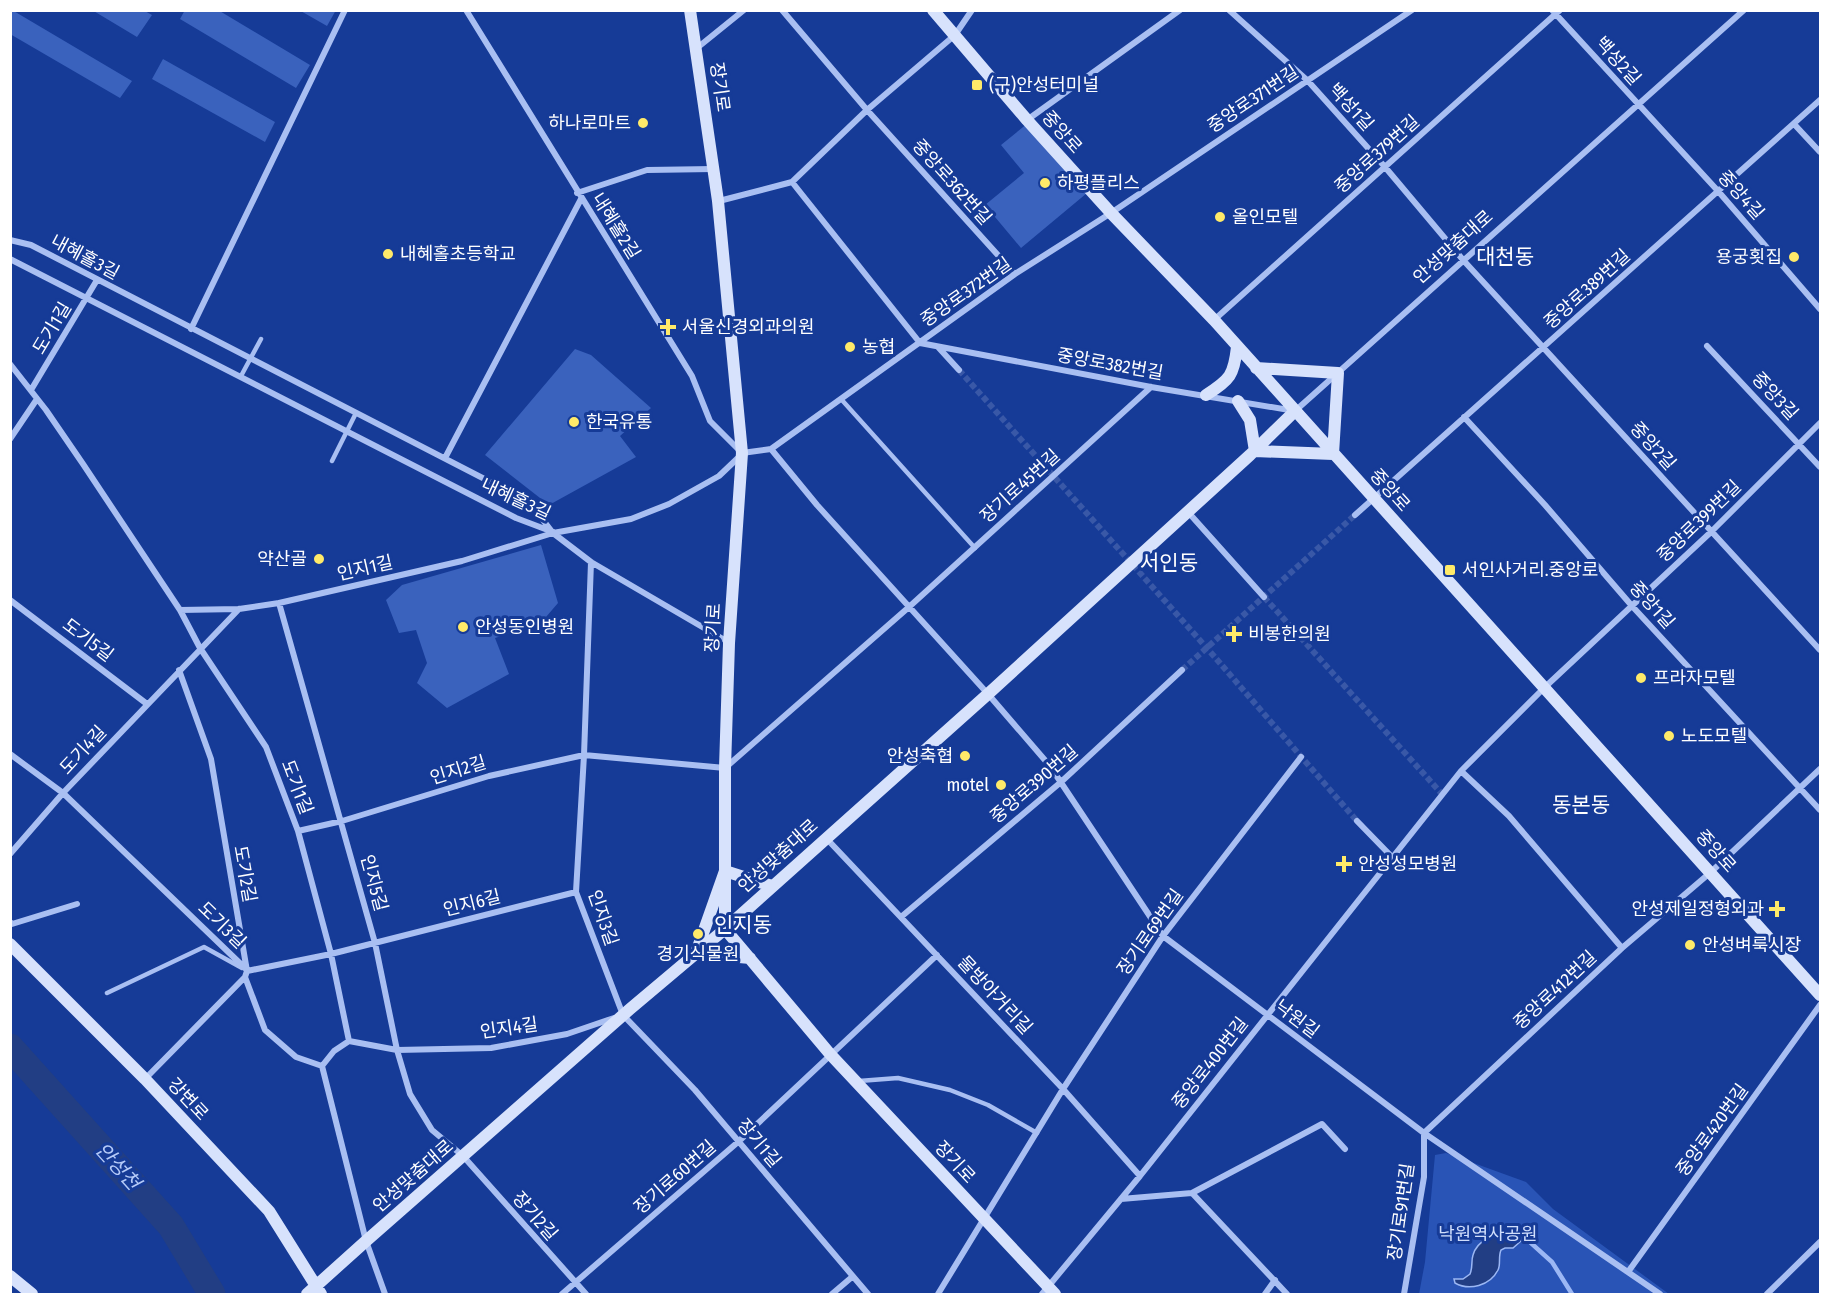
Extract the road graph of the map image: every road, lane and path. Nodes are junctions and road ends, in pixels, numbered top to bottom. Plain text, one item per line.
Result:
1 (345, 10) edge
2 (466, 10) edge
3 (690, 10) edge
4 (744, 10) edge
5 (782, 10) edge
6 (933, 10) edge
7 (972, 10) edge
8 (1180, 10) edge
9 (1230, 10) edge
10 (1412, 10) edge
11 (1744, 10) edge
12 (1556, 12) edge
13 (955, 35) junction
14 (696, 49) junction
15 (1308, 81) junction
16 (1821, 100) edge
17 (1637, 104) junction
18 (867, 110) junction
19 (1027, 120) junction
20 (1794, 124) junction
21 (1821, 152) edge
22 (1385, 167) junction
23 (713, 169) junction
24 (792, 182) junction
25 (1718, 191) junction
26 (579, 196) junction
27 (718, 201) junction
28 (1111, 213) junction
29 (10, 240) edge
30 (10, 259) edge
31 (1464, 261) junction
32 (1015, 274) junction
33 (97, 280) junction
34 (88, 297) junction
35 (1821, 309) edge
36 (1214, 320) junction
37 (191, 329) junction
38 (261, 339) dead end
39 (920, 343) junction
40 (938, 346) junction
41 (1707, 346) dead end
42 (1237, 347) junction
43 (1544, 348) junction
44 (251, 359) junction
45 (10, 364) edge
46 (1256, 368) junction
47 (959, 370) tunnel mouth
48 (1338, 374) junction
49 (241, 376) junction
50 (1151, 387) junction
51 (31, 390) junction
52 (1206, 395) junction
53 (37, 399) junction
54 (841, 399) junction
55 (1238, 400) junction
56 (1295, 411) junction
57 (356, 412) junction
58 (1464, 417) junction
59 (1821, 423) edge
60 (347, 431) junction
61 (10, 439) edge
62 (1799, 444) junction
63 (771, 448) junction
64 (1255, 451) junction
65 (742, 453) junction
66 (1333, 454) junction
67 (445, 458) junction
68 (332, 461) dead end
69 (1821, 467) edge
70 (1373, 499) junction
71 (1188, 512) junction
72 (1355, 514) tunnel mouth
73 (1712, 531) junction
74 (553, 532) junction
75 (975, 548) junction
76 (591, 562) junction
77 (1264, 597) tunnel mouth
78 (10, 600) edge
79 (279, 603) junction
80 (1632, 606) junction
81 (909, 607) junction
82 (239, 609) junction
83 (180, 610) junction
84 (729, 643) junction
85 (200, 648) junction
86 (1821, 650) edge
87 (179, 670) junction
88 (1182, 670) tunnel mouth
89 (1544, 688) junction
90 (988, 694) junction
91 (147, 704) junction
92 (10, 754) edge
93 (584, 755) junction
94 (1301, 757) dead end
95 (725, 768) junction
96 (1821, 769) edge
97 (1461, 771) junction
98 (1061, 782) junction
99 (1801, 787) junction
100 (63, 793) junction
101 (1821, 810) edge
102 (342, 821) junction
103 (1357, 821) tunnel mouth
104 (298, 831) junction
105 (826, 838) junction
106 (10, 854) edge
107 (1392, 857) junction
108 (725, 871) junction
109 (1711, 872) junction
110 (772, 886) junction
111 (576, 892) junction
112 (77, 904) dead end
113 (901, 917) junction
114 (10, 922) edge
115 (725, 929) junction
116 (1163, 936) junction
117 (375, 943) junction
118 (10, 944) edge
119 (1622, 948) junction
120 (696, 953) junction
121 (331, 954) junction
122 (937, 955) junction
123 (750, 958) junction
124 (246, 974) junction
125 (107, 993) dead end
126 (1821, 995) edge
127 (1821, 1005) edge
128 (623, 1015) junction
129 (1266, 1015) junction
130 (350, 1041) junction
131 (397, 1050) junction
132 (830, 1054) junction
133 (322, 1066) junction
134 (145, 1079) junction
135 (856, 1082) junction
136 (1063, 1089) junction
137 (1037, 1133) junction
138 (1424, 1133) junction
139 (738, 1142) junction
140 (1345, 1149) dead end
141 (463, 1156) junction
142 (1140, 1176) junction
143 (1192, 1193) junction
144 (1121, 1199) junction
145 (984, 1220) junction
146 (366, 1241) junction
147 (1821, 1242) edge
148 (1628, 1272) junction
149 (10, 1276) edge
150 (852, 1277) junction
151 (1275, 1280) junction
152 (575, 1283) junction
153 (313, 1292) edge
154 (1048, 1292) edge
155 (31, 1294) edge
156 (385, 1294) edge
157 (562, 1294) edge
158 (586, 1294) edge
159 (832, 1294) edge
160 (868, 1294) edge
161 (938, 1294) edge
162 (1265, 1294) edge
163 (1287, 1294) edge
164 (1404, 1294) edge
165 (1660, 1294) edge
166 (1767, 1294) edge

1 - 37 street
2 - 26 street, 내혜홀2길
3 - 14 main road, 장기로
4 - 14 street
5 - 18 street, 중앙로362번길
6 - 13 main road, 중앙로
7 - 13 street
8 - 19 street
9 - 15 street, 백성1길
10 - 15 street, 중앙로371번길
11 - 17 street, 안성맞춤대로
12 - 17 street, 백성2길
12 - 22 street, 중앙로379번길
13 - 18 street
13 - 19 main road, 중앙로
14 - 23 main road, 장기로
15 - 22 street, 백성1길
15 - 28 street, 중앙로371번길
16 - 20 street, 중앙로389번길
17 - 25 street, 중앙4길
17 - 31 street, 안성맞춤대로
18 - 24 street
18 - 32 street, 중앙로362번길
19 - 28 main road, 중앙로
20 - 21 street
20 - 25 street, 중앙로389번길
22 - 31 street, 백성1길
22 - 36 street, 중앙로379번길
23 - 26 street
23 - 27 main road, 장기로
24 - 27 street
24 - 39 street
25 - 35 street, 중앙4길
25 - 43 street, 중앙로389번길
26 - 65 street, 내혜홀2길
26 - 67 street
27 - 65 main road, 장기로
28 - 32 street, 중앙로372번길
28 - 36 main road, 중앙로
29 - 33 street, 내혜홀3길
30 - 34 street, 내혜홀3길
31 - 43 street, 중앙2길
31 - 48 street, 안성맞춤대로
32 - 39 street, 중앙로372번길
33 - 34 street, 도기1길
33 - 37 street, 내혜홀3길
34 - 49 street, 내혜홀3길
34 - 51 street, 도기1길
36 - 42 main road, 중앙로
37 - 44 street, 내혜홀3길
38 - 44 lane
39 - 40 street, 중앙로382번길
39 - 54 street, 중앙로372번길
40 - 47 street
40 - 50 street, 중앙로382번길
41 - 62 street, 중앙3길
42 - 46 main road, 중앙로
42 - 52 main road
43 - 58 street, 중앙로389번길
43 - 73 street, 중앙2길
44 - 49 lane
44 - 57 street, 내혜홀3길
45 - 51 street, 도기1길
46 - 48 main road
46 - 56 main road, 중앙로
48 - 56 street, 안성맞춤대로
48 - 66 main road
49 - 60 street, 내혜홀3길
50 - 52 street, 중앙로382번길
50 - 75 street, 장기로45번길
51 - 53 street, 도기1길
52 - 55 street, 중앙로382번길
53 - 61 street
53 - 83 street, 도기1길
54 - 63 street, 중앙로372번길
54 - 75 lane
55 - 56 street, 중앙로382번길
55 - 64 main road
56 - 64 main road, 안성맞춤대로
56 - 66 main road, 중앙로
57 - 60 lane
57 - 67 street, 내혜홀3길
58 - 70 street, 중앙로389번길
58 - 80 street, 중앙1길
59 - 62 street, 중앙로399번길
60 - 68 lane
60 - 74 street, 내혜홀3길
62 - 69 street, 중앙3길
62 - 73 street, 중앙로399번길
63 - 65 street, 중앙로372번길
63 - 81 street
64 - 66 main road
64 - 71 main road, 안성맞춤대로
65 - 74 street, 인지1길
65 - 84 main road, 장기로
66 - 70 main road, 중앙로
67 - 74 street, 내혜홀3길
70 - 72 street
70 - 89 main road, 중앙로
71 - 77 street
71 - 90 main road, 안성맞춤대로
73 - 80 street, 중앙로399번길
73 - 86 street, 중앙2길
74 - 76 street
74 - 79 street, 인지1길
75 - 81 street, 장기로45번길
76 - 84 street
76 - 93 street
78 - 91 street, 도기5길
79 - 82 street, 인지1길
79 - 102 street, 인지5길
80 - 89 street, 중앙로399번길
80 - 99 street, 중앙1길
81 - 90 street
81 - 95 street, 장기로45번길
82 - 83 street, 인지1길
82 - 85 street, 도기4길
83 - 85 street, 도기1길
84 - 95 main road, 장기로
85 - 87 street, 도기4길
85 - 104 street, 도기1길
87 - 91 street, 도기4길
87 - 124 street, 도기2길
88 - 98 street, 중앙로390번길
89 - 97 street, 중앙로400번길
89 - 109 main road, 중앙로
90 - 98 street, 낙원길
90 - 105 main road, 안성맞춤대로
91 - 100 street, 도기4길
92 - 100 street
93 - 95 street, 인지2길
93 - 102 street, 인지2길
93 - 111 street, 인지3길
94 - 116 street, 장기로69번길
95 - 108 main road, 장기로
96 - 99 street, 중앙로412번길
97 - 107 street, 중앙로400번길
97 - 119 street
98 - 113 street, 중앙로390번길
98 - 116 street, 낙원길
99 - 101 street, 중앙1길
99 - 109 street, 중앙로412번길
100 - 106 street, 도기4길
100 - 124 street, 도기3길
102 - 104 street, 인지2길
102 - 117 street, 인지5길
103 - 107 street
104 - 121 street, 도기1길
105 - 110 main road, 안성맞춤대로
105 - 113 street, 물방아거리길
107 - 129 street, 중앙로400번길
108 - 110 main road
108 - 115 main road, 장기로
108 - 120 main road
109 - 119 street, 중앙로412번길
109 - 126 main road, 중앙로
110 - 115 main road, 안성맞춤대로
111 - 117 street, 인지6길
111 - 128 street, 인지3길
112 - 114 street
113 - 122 street, 물방아거리길
115 - 120 main road, 안성맞춤대로
115 - 123 main road, 장기로
116 - 129 street, 낙원길
116 - 136 street, 장기로69번길
117 - 121 street, 인지6길
117 - 131 street, 인지5길
118 - 134 main road, 강변로
119 - 138 street, 중앙로412번길
120 - 123 main road
120 - 128 main road, 안성맞춤대로
121 - 124 street, 인지6길
121 - 130 street, 도기1길
122 - 132 street
122 - 136 street, 물방아거리길
123 - 132 main road, 장기로
124 - 125 lane, 도기3길
124 - 133 street, 도기2길
124 - 134 street
127 - 148 street, 중앙로420번길
128 - 131 street, 인지4길
128 - 139 street, 장기1길
128 - 141 main road, 안성맞춤대로
129 - 138 street, 낙원길
129 - 142 street, 중앙로400번길
130 - 131 street, 인지4길
130 - 133 street
131 - 141 street, 인지5길
132 - 135 main road, 장기로
132 - 139 street, 장기로60번길
133 - 146 street
134 - 153 main road, 강변로
135 - 137 lane
135 - 145 main road, 장기로
136 - 137 street, 장기로69번길
136 - 142 street, 물방아거리길
137 - 145 street, 장기로69번길
138 - 148 street, 낙원길
138 - 164 street, 장기로91번길
139 - 150 street, 장기1길
139 - 152 street, 장기로60번길
140 - 143 street
141 - 146 main road, 안성맞춤대로
141 - 152 street, 장기2길
142 - 144 street, 중앙로400번길
143 - 144 street
143 - 151 street
144 - 154 street, 중앙로400번길
145 - 154 main road, 장기로
145 - 161 street
146 - 153 main road, 안성맞춤대로
146 - 156 street
147 - 166 street
148 - 165 street, 낙원길
149 - 155 main road
150 - 159 street
150 - 160 street, 장기1길
151 - 162 street
151 - 163 street
152 - 157 street, 장기로60번길
152 - 158 street, 장기2길

